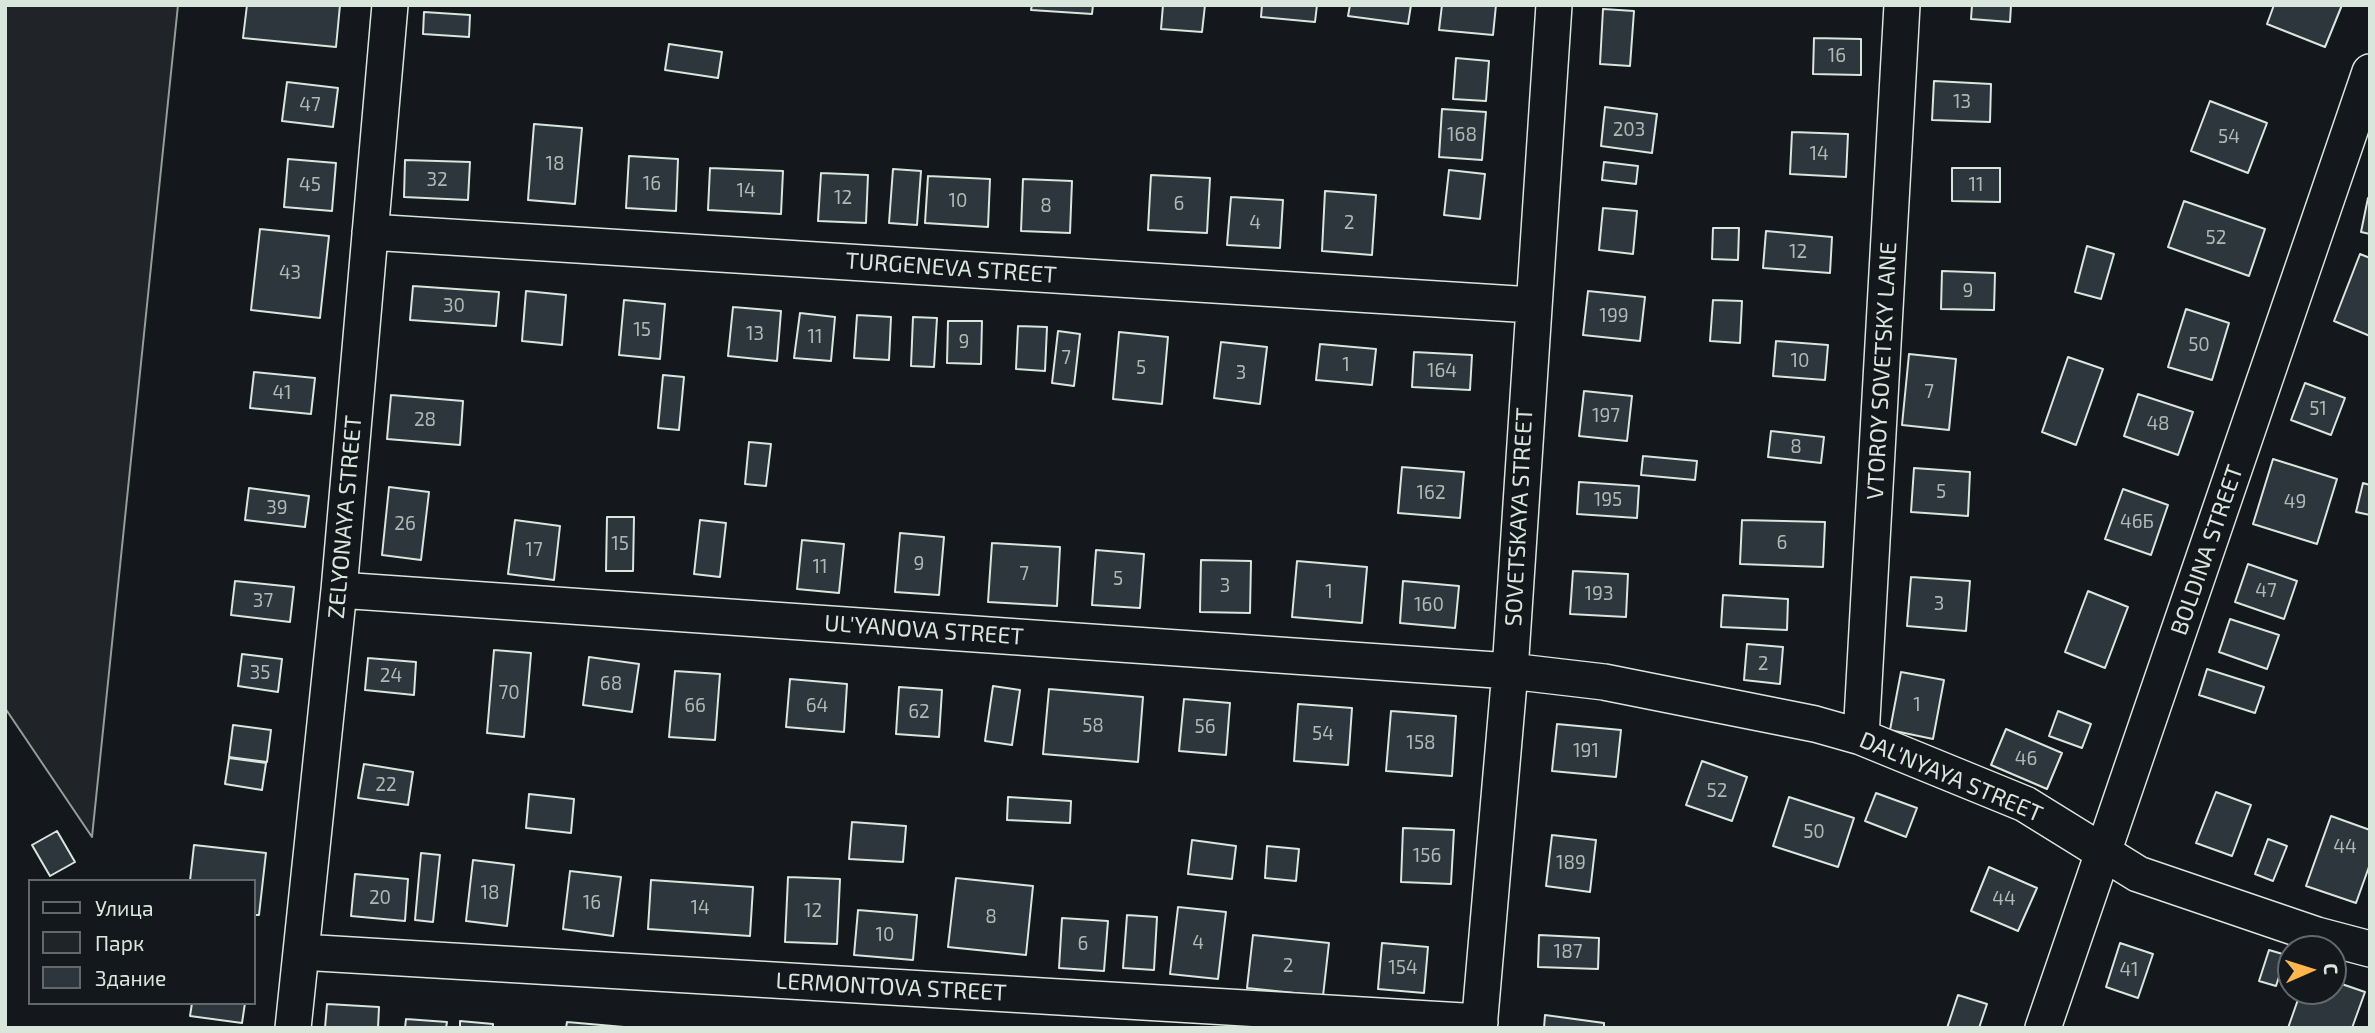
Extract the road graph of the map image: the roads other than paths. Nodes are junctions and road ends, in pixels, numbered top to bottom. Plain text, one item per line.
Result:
1 (390, 5) edge
2 (1554, 5) edge
3 (1902, 5) edge
4 (2370, 72) edge
5 (370, 232) junction
6 (1532, 305) junction
7 (339, 590) junction
8 (1510, 671) junction
9 (1861, 737) junction
10 (2105, 850) junction
11 (2370, 949) edge
12 (301, 952) junction
13 (1480, 1025) edge
14 (293, 1028) edge
15 (2043, 1028) edge

1 - 5 street, ZELYONAYA STREET
2 - 6 street, SOVETSKAYA STREET
3 - 9 street, VTOROY SOVETSKY LANE
4 - 10 street, BOLDINA STREET
5 - 6 street, TURGENEVA STREET
5 - 7 street, ZELYONAYA STREET
6 - 8 street, SOVETSKAYA STREET
7 - 8 street, UL'YANOVA STREET
7 - 12 street, ZELYONAYA STREET
8 - 9 street, DAL'NYAYA STREET
8 - 13 street, SOVETSKAYA STREET
9 - 10 street, DAL'NYAYA STREET
10 - 11 street, DAL'NYAYA STREET
10 - 15 street, BOLDINA STREET
12 - 13 street, LERMONTOVA STREET
12 - 14 street, ZELYONAYA STREET

